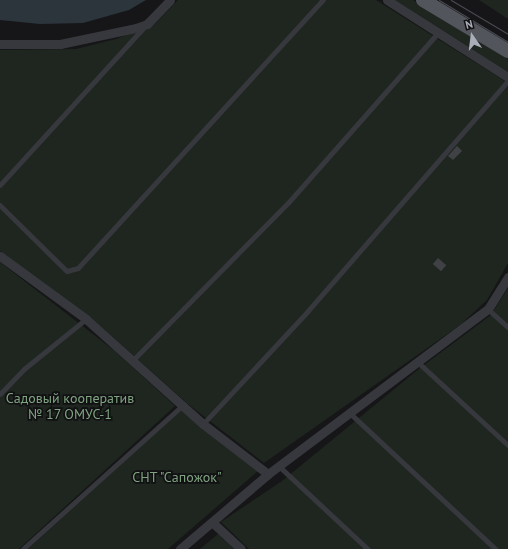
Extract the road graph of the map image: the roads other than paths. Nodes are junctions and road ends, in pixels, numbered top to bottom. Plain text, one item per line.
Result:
1 (170, 0) edge
2 (322, 0) edge
3 (387, 0) edge
4 (424, 0) edge
5 (147, 24) junction
6 (439, 32) junction
7 (1, 46) edge
8 (508, 51) edge
9 (508, 77) edge
10 (508, 81) edge
11 (0, 185) edge
12 (0, 205) edge
13 (0, 256) edge
14 (508, 277) edge
15 (488, 309) junction
16 (86, 319) junction
17 (508, 327) edge
18 (132, 361) junction
19 (420, 364) junction
20 (0, 394) edge
21 (183, 405) junction
22 (351, 414) junction
23 (203, 424) junction
24 (508, 445) edge
25 (279, 466) junction
26 (268, 474) junction
27 (213, 523) junction
28 (23, 549) edge
29 (180, 549) edge
30 (241, 549) edge
31 (368, 549) edge
32 (496, 549) edge

1 - 5 street
2 - 12 lane
3 - 6 street
4 - 8 main road
5 - 7 street
5 - 11 lane
6 - 9 street
6 - 18 lane
10 - 23 lane
13 - 16 street
14 - 15 street
15 - 17 lane
15 - 19 street
16 - 18 street
16 - 20 lane
18 - 21 street
19 - 22 street
19 - 24 lane
21 - 23 street
21 - 28 lane
22 - 25 street
22 - 32 lane
23 - 26 street
25 - 26 street
25 - 31 lane
26 - 27 street
27 - 29 street
27 - 30 street

